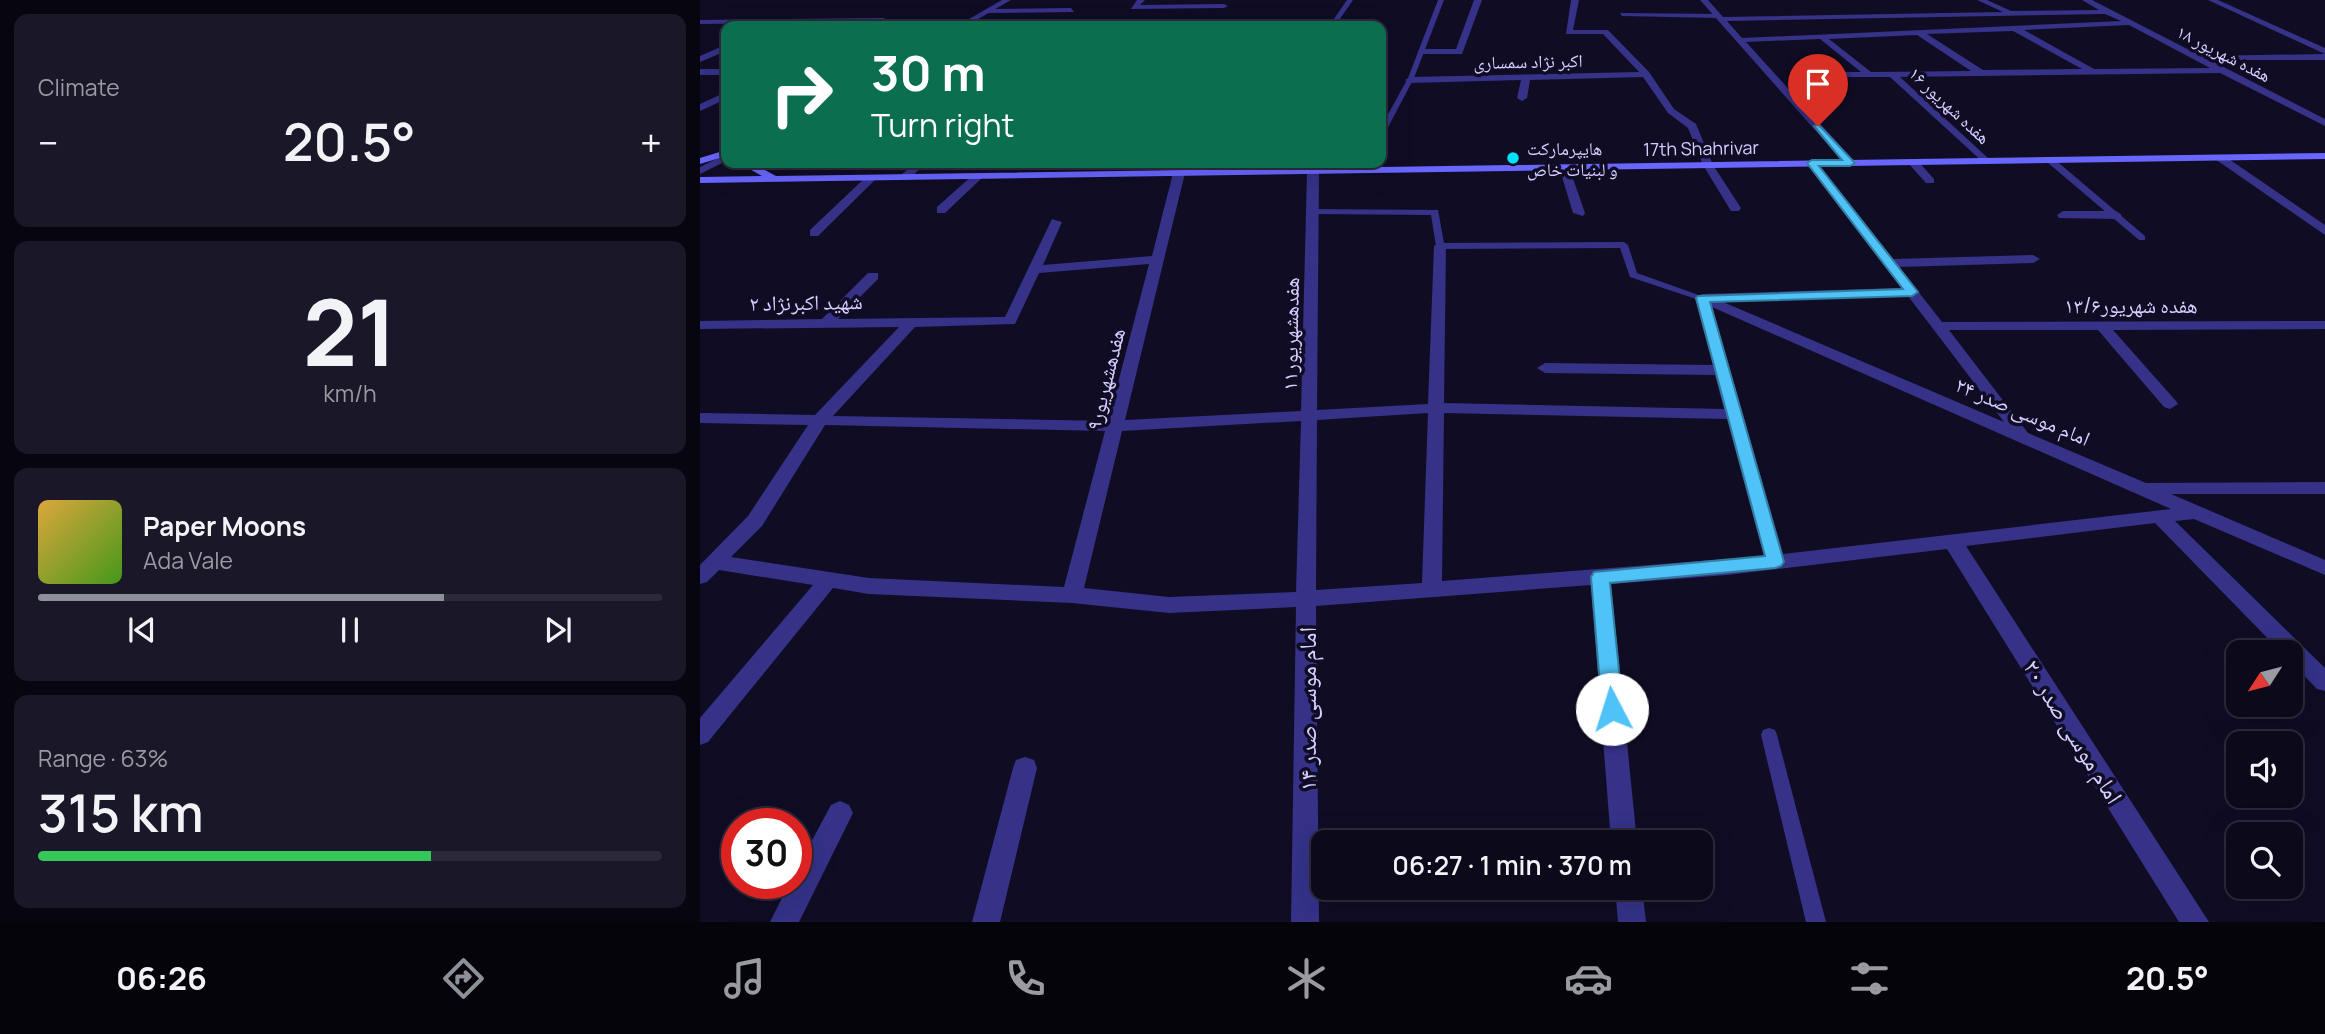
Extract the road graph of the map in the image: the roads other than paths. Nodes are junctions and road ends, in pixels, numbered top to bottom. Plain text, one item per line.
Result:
1 (1007, 0) edge
2 (1141, 0) edge
3 (1350, 0) edge
4 (1441, 0) edge
5 (1478, 0) edge
6 (1575, 0) edge
7 (1704, 0) edge
8 (1981, 0) edge
9 (2086, 0) edge
10 (2212, 0) edge
11 (1224, 6) dead end
12 (1072, 10) dead end
13 (988, 11) junction
14 (2109, 12) junction
15 (1622, 14) dead end
16 (2014, 14) junction
17 (1721, 18) junction
18 (778, 20) joint
19 (721, 21) edge
20 (739, 21) edge
21 (882, 21) edge
22 (970, 21) edge
23 (1335, 21) edge
24 (700, 22) edge
25 (2130, 23) junction
26 (2044, 26) junction
27 (2014, 28) junction
28 (1918, 32) junction
29 (1822, 37) junction
30 (1742, 40) junction
31 (721, 50) edge
32 (2325, 51) edge
33 (1421, 52) junction
34 (2325, 57) edge
35 (2199, 58) junction
36 (700, 59) edge
37 (2222, 70) junction
38 (700, 72) edge
39 (721, 72) edge
40 (2093, 72) junction
41 (1981, 73) junction
42 (1646, 74) junction
43 (1892, 74) junction
44 (1826, 75) dead end
45 (1870, 75) junction
46 (1526, 77) junction
47 (1410, 80) junction
48 (721, 98) edge
49 (1522, 98) dead end
50 (700, 108) edge
51 (1386, 120) edge
52 (2325, 123) edge
53 (721, 156) edge
54 (2325, 156) edge
55 (2219, 157) junction
56 (721, 158) edge
57 (2050, 160) junction
58 (700, 161) edge
59 (1985, 161) junction
60 (1913, 162) junction
61 (1812, 163) junction
62 (1850, 163) junction
63 (1708, 165) junction
64 (1386, 166) edge
65 (1564, 167) junction
66 (755, 168) edge
67 (915, 168) edge
68 (1243, 168) edge
69 (1270, 168) edge
70 (1342, 168) edge
71 (700, 171) edge
72 (1313, 171) junction
73 (1179, 173) junction
74 (978, 176) junction
75 (872, 177) junction
76 (905, 177) junction
77 (778, 179) junction
78 (700, 180) edge
79 (1930, 181) dead end
80 (1735, 208) dead end
81 (941, 210) dead end
82 (1312, 212) junction
83 (1579, 213) dead end
84 (2063, 215) dead end
85 (2116, 215) junction
86 (1056, 222) dead end
87 (2325, 231) edge
88 (814, 233) dead end
89 (2142, 238) dead end
90 (1440, 246) junction
91 (1157, 259) junction
92 (2033, 259) dead end
93 (1889, 263) junction
94 (1033, 270) junction
95 (873, 276) dead end
96 (1912, 292) junction
97 (1702, 298) junction
98 (912, 321) junction
99 (826, 323) junction
100 (2325, 325) edge
101 (1938, 326) junction
102 (2102, 326) junction
103 (703, 327) edge
104 (1545, 368) dead end
105 (1721, 370) junction
106 (2170, 404) dead end
107 (1436, 408) junction
108 (1734, 414) junction
109 (1310, 415) junction
110 (700, 418) edge
111 (819, 421) junction
112 (1115, 426) junction
113 (2022, 435) junction
114 (2141, 488) junction
115 (2325, 488) edge
116 (1308, 497) joint
117 (2197, 512) junction
118 (2160, 517) junction
119 (1952, 541) junction
120 (716, 562) junction
121 (1775, 562) junction
122 (2325, 568) edge
123 (700, 577) edge
124 (1600, 577) junction
125 (828, 580) junction
126 (1432, 589) junction
127 (1073, 595) junction
128 (1306, 598) junction
129 (2325, 682) edge
130 (700, 735) edge
131 (1769, 735) dead end
132 (1025, 768) dead end
133 (840, 813) dead end
134 (1623, 830) edge
135 (1629, 900) edge
136 (784, 922) edge
137 (986, 922) edge
138 (1305, 922) edge
139 (1632, 922) edge
140 (1816, 922) edge
141 (2195, 922) edge

1 - 13 street
2 - 11 street
3 - 23 lane
4 - 33 lane
5 - 33 street
6 - 42 street
7 - 17 street
8 - 16 street
9 - 14 street, هفده شهریور ۱۸
10 - 32 street
12 - 13 street
13 - 22 street
14 - 16 street
14 - 25 street, هفده شهریور ۱۸
15 - 17 lane
16 - 17 street
16 - 26 street
17 - 30 street
18 - 20 street
18 - 21 street
19 - 24 street
25 - 26 street
25 - 35 street, هفده شهریور ۱۸
26 - 27 street
27 - 28 street
27 - 40 street
28 - 29 street
28 - 41 street
29 - 30 street
29 - 45 street
30 - 62 street
31 - 36 street
33 - 47 lane
34 - 35 street
35 - 37 street, هفده شهریور ۱۸
37 - 40 street
37 - 52 street, هفده شهریور ۱۸
38 - 39 street
40 - 41 street
41 - 43 street
42 - 46 street, اکبر نژاد سمساری
42 - 63 street
43 - 45 street
43 - 59 street, هفده شهریور ۱۶
44 - 45 street
46 - 47 street, اکبر نژاد سمساری
46 - 49 street
47 - 51 lane
48 - 50 street
53 - 58 main road
54 - 55 main road, 17th Shahrivar
55 - 57 main road, 17th Shahrivar
55 - 87 street
56 - 71 street
57 - 59 main road, 17th Shahrivar
57 - 85 lane
59 - 60 main road, 17th Shahrivar
60 - 62 main road, 17th Shahrivar
60 - 79 street
61 - 62 main road, 17th Shahrivar
61 - 63 main road, 17th Shahrivar
61 - 93 street
63 - 65 main road, 17th Shahrivar
63 - 80 street
64 - 65 main road, 17th Shahrivar
65 - 83 street
66 - 77 main road
67 - 76 street
68 - 73 main road, 17th Shahrivar
69 - 72 main road, 17th Shahrivar
70 - 72 main road, 17th Shahrivar
72 - 82 street, هفدهشهریور۱۱
73 - 74 main road, 17th Shahrivar
73 - 91 street, هفدهشهریور۹
74 - 76 main road, 17th Shahrivar
74 - 81 street
75 - 76 main road, 17th Shahrivar
75 - 77 main road, 17th Shahrivar
75 - 88 street
77 - 78 main road, 17th Shahrivar
82 - 90 lane
82 - 109 street, هفدهشهریور۱۱
84 - 85 street
85 - 89 lane
86 - 94 street
90 - 97 lane
90 - 107 street
91 - 94 street
91 - 112 street, هفدهشهریور۹
92 - 93 street
93 - 96 street
94 - 98 street, شهید اکبرنژاد ۲
95 - 99 street
96 - 97 street
96 - 101 street
97 - 105 street
97 - 113 street, امام موسی صدر ۲۴
98 - 99 street, شهید اکبرنژاد ۲
98 - 111 street
99 - 103 street, شهید اکبرنژاد ۲
100 - 102 street, هفده شهریور۱۳/۶
101 - 102 street, هفده شهریور۱۳/۶
101 - 113 street
102 - 106 street
104 - 105 street
105 - 108 street
107 - 108 street
107 - 109 street
107 - 126 street
108 - 121 street
109 - 112 street
109 - 116 street, هفدهشهریور۱۱
110 - 111 street
111 - 112 street
111 - 120 street
112 - 127 street, هفدهشهریور۹
113 - 114 street, امام موسی صدر ۲۴
114 - 115 street
114 - 117 street, امام موسی صدر ۲۴
116 - 128 street, امام موسی صدر ۱۴
117 - 118 street
117 - 122 street, امام موسی صدر ۲۴
118 - 119 street
118 - 129 street
119 - 121 street
119 - 141 street, امام موسی صدر ۲۰
120 - 123 street
120 - 125 street
121 - 124 street
124 - 126 street
124 - 134 street
125 - 127 street
125 - 130 street
126 - 128 street
127 - 128 street
128 - 138 street, امام موسی صدر ۱۴
131 - 140 lane
132 - 137 street
133 - 136 street
135 - 139 street

